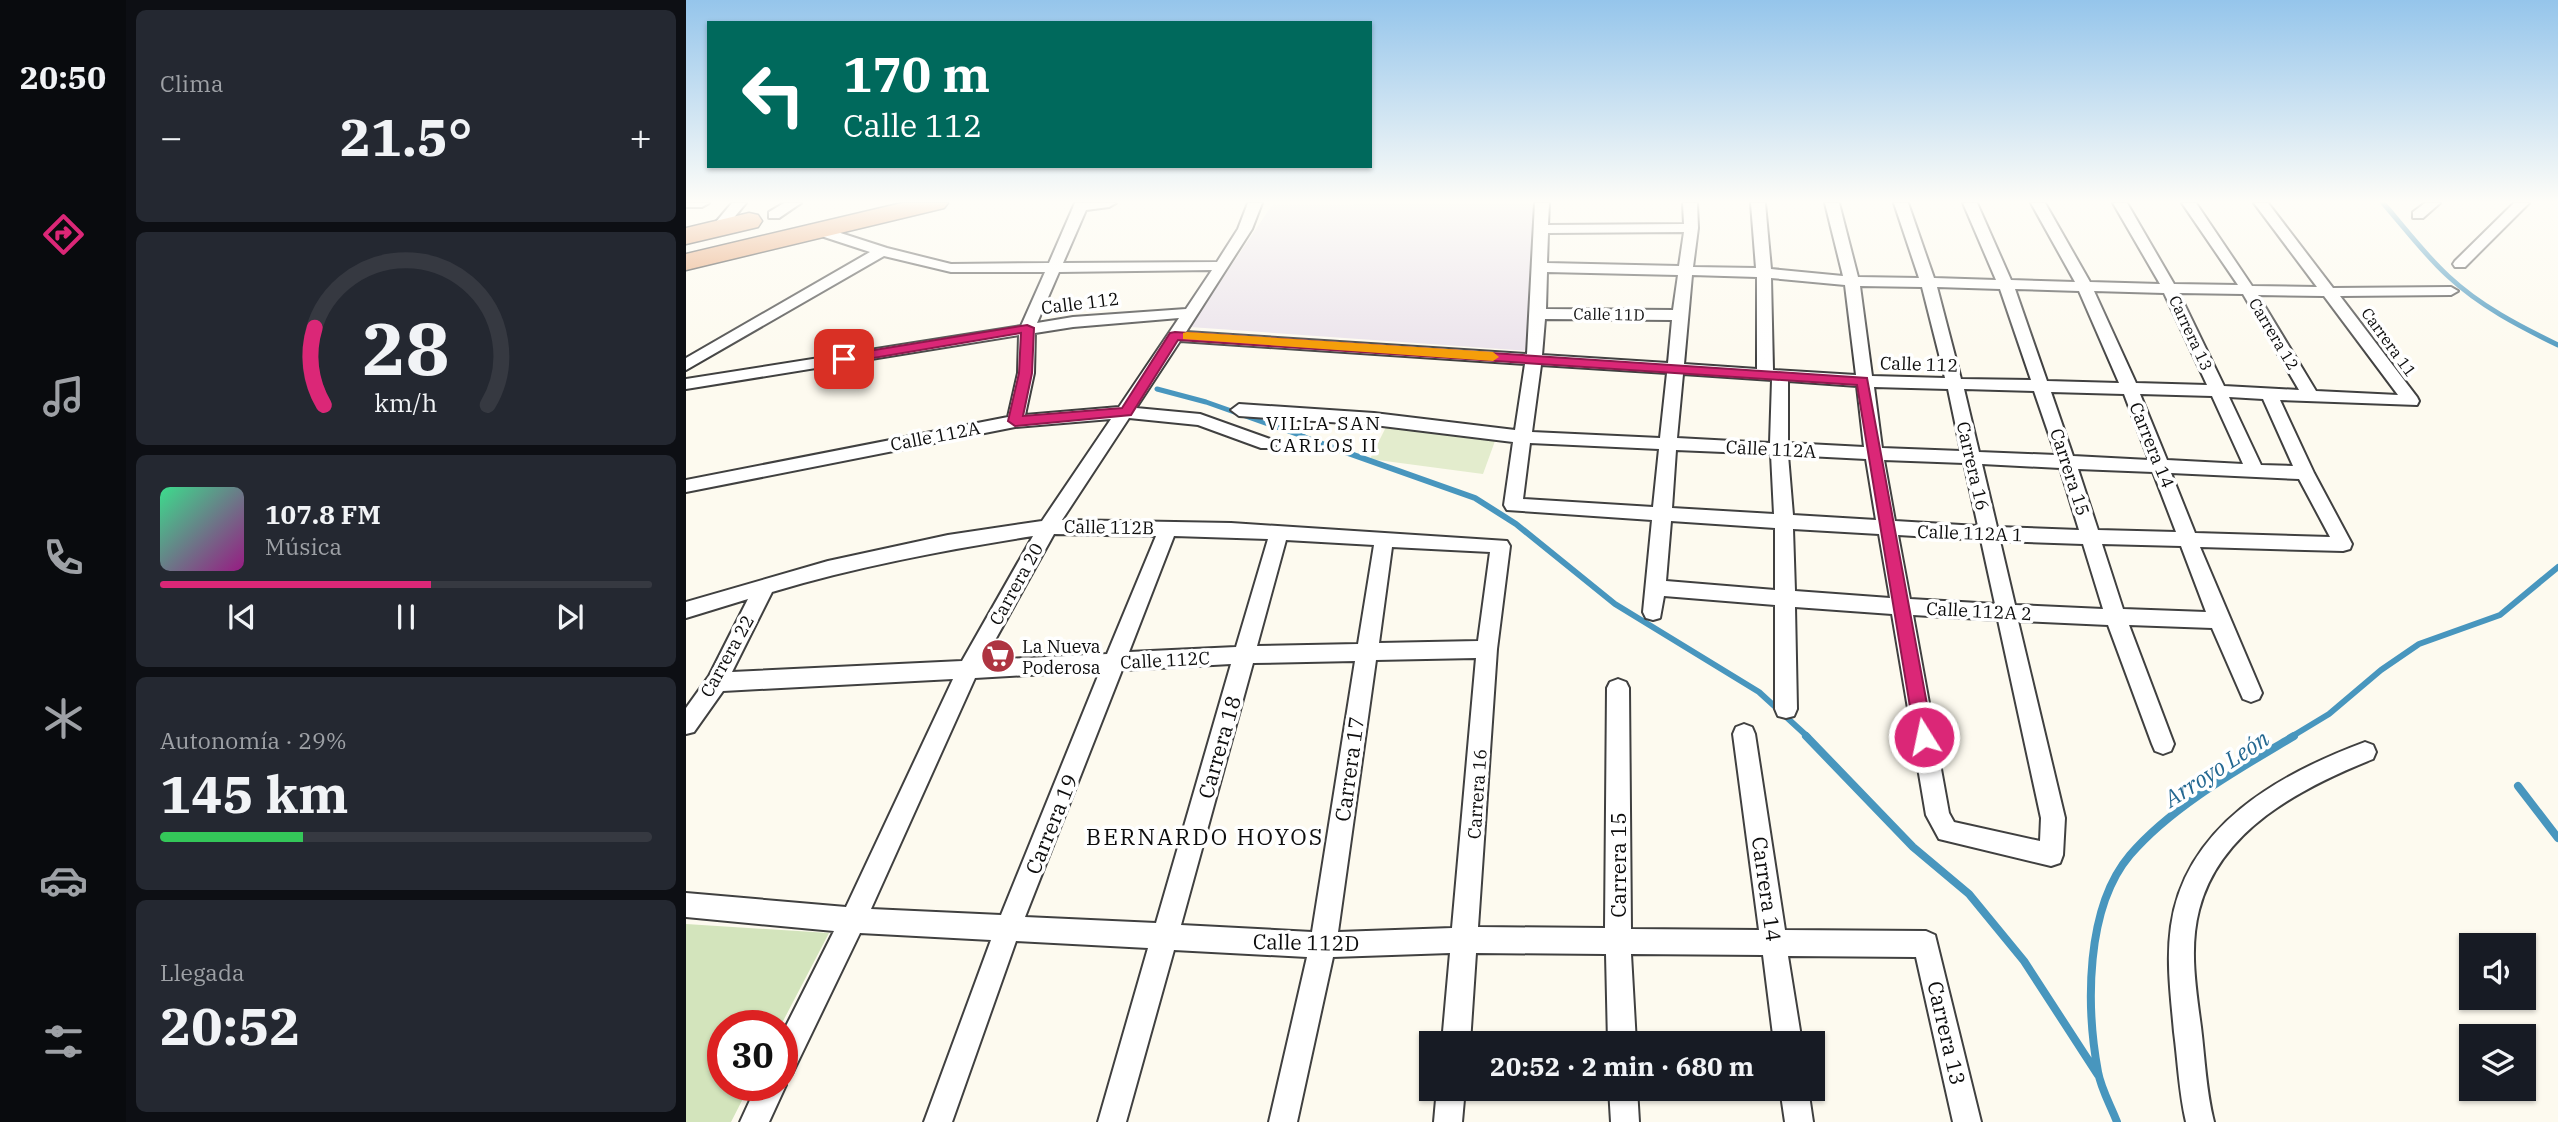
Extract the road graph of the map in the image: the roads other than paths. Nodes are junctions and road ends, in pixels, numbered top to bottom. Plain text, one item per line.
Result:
1 (714, 255) edge
2 (875, 255) edge
3 (900, 255) edge
4 (1059, 255) edge
5 (1229, 255) edge
6 (1539, 255) edge
7 (1687, 255) edge
8 (1762, 255) edge
9 (1845, 255) edge
10 (1919, 255) edge
11 (1993, 255) edge
12 (2068, 255) edge
13 (2150, 255) edge
14 (2225, 255) edge
15 (2302, 255) edge
16 (2469, 255) edge
17 (686, 262) edge
18 (2460, 264) dead end
19 (1054, 266) junction
20 (1222, 266) junction
21 (1538, 267) junction
22 (1685, 270) junction
23 (1763, 273) junction
24 (1852, 281) junction
25 (1928, 282) junction
26 (2006, 285) junction
27 (2085, 286) junction
28 (2170, 289) junction
29 (2248, 290) junction
30 (2451, 291) dead end
31 (2331, 292) junction
32 (1189, 313) junction
33 (1538, 314) junction
34 (1680, 315) junction
35 (1027, 328) junction
36 (1175, 335) junction
37 (1534, 360) junction
38 (686, 365) edge
39 (1676, 370) junction
40 (1773, 376) junction
41 (1863, 382) junction
42 (686, 384) edge
43 (1955, 385) junction
44 (2042, 386) junction
45 (2131, 391) junction
46 (2218, 391) junction
47 (2269, 393) junction
48 (2311, 396) junction
49 (2411, 401) joint
50 (1239, 410) dead end
51 (1126, 412) junction
52 (1015, 421) junction
53 (1521, 437) junction
54 (1668, 443) junction
55 (1267, 444) dead end
56 (1779, 450) junction
57 (1874, 454) junction
58 (1972, 460) junction
59 (2067, 463) junction
60 (2161, 467) junction
61 (2255, 470) junction
62 (2305, 473) junction
63 (686, 486) edge
64 (1661, 515) junction
65 (1784, 524) junction
66 (1048, 527) junction
67 (1168, 528) junction
68 (1890, 530) junction
69 (1279, 533) junction
70 (1988, 534) junction
71 (2091, 537) junction
72 (1384, 539) junction
73 (2190, 541) junction
74 (1500, 546) joint
75 (765, 586) junction
76 (1655, 588) junction
77 (1785, 599) junction
78 (1901, 607) junction
79 (686, 610) edge
80 (1653, 612) dead end
81 (2004, 612) junction
82 (2116, 618) junction
83 (2219, 620) junction
84 (1487, 649) junction
85 (1367, 651) junction
86 (1245, 655) junction
87 (1116, 662) junction
88 (967, 671) junction
89 (717, 682) junction
90 (1618, 688) dead end
91 (2251, 694) dead end
92 (1786, 709) dead end
93 (686, 726) edge
94 (1744, 734) dead end
95 (2164, 744) dead end
96 (2365, 752) dead end
97 (686, 905) edge
98 (853, 920) junction
99 (1008, 929) junction
100 (1164, 936) junction
101 (1466, 940) junction
102 (1618, 940) junction
103 (1775, 944) junction
104 (1926, 944) joint
105 (1323, 945) junction
106 (1457, 1031) edge
107 (1622, 1031) edge
108 (1786, 1031) edge
109 (798, 1032) edge
110 (764, 1101) edge
111 (1450, 1101) edge
112 (1624, 1101) edge
113 (1796, 1101) edge
114 (754, 1122) edge
115 (938, 1122) edge
116 (1112, 1122) edge
117 (1283, 1122) edge
118 (1448, 1122) edge
119 (1625, 1122) edge
120 (1799, 1122) edge
121 (1967, 1122) edge
122 (2200, 1122) edge

1 - 17 highway
2 - 38 street
3 - 19 street
4 - 19 street
5 - 20 street, Carrera 20
6 - 21 street
7 - 22 street
8 - 23 street
9 - 24 street
10 - 25 street, Carrera 16
11 - 26 street, Carrera 15
12 - 27 street, Carrera 14
13 - 28 street, Carrera 13
14 - 29 street, Carrera 12
15 - 31 street, Carrera 11
16 - 18 street
19 - 20 street
19 - 35 street
20 - 32 street, Carrera 20
21 - 22 street
21 - 33 street
22 - 23 street
22 - 34 street
23 - 24 street
23 - 40 street
24 - 25 street
24 - 41 street
25 - 26 street
25 - 43 street, Carrera 16
26 - 27 street
26 - 44 street, Carrera 15
27 - 28 street
27 - 45 street, Carrera 14
28 - 29 street
28 - 46 street, Carrera 13
29 - 31 street
29 - 48 street, Carrera 12
30 - 31 street
31 - 49 street, Carrera 11
32 - 35 street, Calle 112
32 - 36 street, Carrera 20
33 - 34 street, Calle 11D
33 - 37 street
34 - 39 street
35 - 42 street, Calle 112
35 - 52 street
36 - 37 street, Calle 112
36 - 51 street, Carrera 20
37 - 39 street, Calle 112
37 - 53 street
39 - 40 street, Calle 112
39 - 54 street
40 - 41 street, Calle 112
40 - 56 street
41 - 43 street, Calle 112
41 - 57 street
43 - 44 street, Calle 112
43 - 58 street, Carrera 16
44 - 45 street, Calle 112
44 - 59 street, Carrera 15
45 - 46 street, Calle 112
45 - 60 street, Carrera 14
46 - 47 street, Calle 112
46 - 61 street, Carrera 13
47 - 48 street, Calle 112
47 - 62 street
48 - 49 street, Calle 112
50 - 53 street, Calle 112A
51 - 52 street, Calle 112A
51 - 55 street, Calle 112A
51 - 66 street, Carrera 20
52 - 63 street, Calle 112A
53 - 54 street, Calle 112A
53 - 64 street, Calle 112A 1
54 - 56 street, Calle 112A
54 - 64 street
56 - 57 street, Calle 112A
56 - 65 street
57 - 58 street, Calle 112A
57 - 68 street
58 - 59 street, Calle 112A
58 - 70 street, Carrera 16
59 - 60 street, Calle 112A
59 - 71 street, Carrera 15
60 - 61 street, Calle 112A
60 - 73 street, Carrera 14
61 - 62 street, Calle 112A
62 - 73 street, Calle 112A 1
64 - 65 street, Calle 112A 1
64 - 76 street
65 - 68 street, Calle 112A 1
65 - 77 street
66 - 67 street, Calle 112B
66 - 75 street, Calle 112B
66 - 88 street, Carrera 20
67 - 69 street, Calle 112B
67 - 87 street, Carrera 19
68 - 70 street, Calle 112A 1
68 - 78 street
69 - 72 street, Calle 112B
69 - 86 street, Carrera 18
70 - 71 street, Calle 112A 1
70 - 81 street, Carrera 16
71 - 73 street, Calle 112A 1
71 - 82 street, Carrera 15
72 - 74 street, Calle 112B
72 - 85 street, Carrera 17
73 - 83 street, Carrera 14
74 - 84 street, Carrera 16
75 - 79 street, Calle 112B
75 - 89 street, Carrera 22
76 - 77 street, Calle 112A 2
76 - 80 street
77 - 78 street, Calle 112A 2
77 - 92 street
78 - 81 street, Calle 112A 2
78 - 81 street, Carrera 16
81 - 82 street, Calle 112A 2
82 - 83 street, Calle 112A 2
82 - 95 street, Carrera 15
83 - 91 street, Carrera 14
84 - 85 street, Calle 112C
84 - 101 street, Carrera 16
85 - 86 street, Calle 112C
85 - 105 street, Carrera 17
86 - 87 street, Calle 112C
86 - 100 street, Carrera 18
87 - 88 street, Calle 112C
87 - 99 street, Carrera 19
88 - 89 street, Calle 112C
88 - 98 street, Carrera 20
89 - 93 street, Carrera 22
90 - 102 street, Carrera 15
94 - 103 street, Carrera 14
96 - 122 street
97 - 98 street, Calle 112D
98 - 99 street, Calle 112D
98 - 109 street, Carrera 20
99 - 100 street, Calle 112D
99 - 115 street, Carrera 19
100 - 105 street, Calle 112D
100 - 116 street, Carrera 18
101 - 102 street, Calle 112D
101 - 105 street, Calle 112D
101 - 106 street, Carrera 16
102 - 103 street, Calle 112D
102 - 107 street, Carrera 15
103 - 104 street, Calle 112D
103 - 108 street, Carrera 14
104 - 121 street, Carrera 13
105 - 117 street, Carrera 17
110 - 114 street
111 - 118 street
112 - 119 street
113 - 120 street

